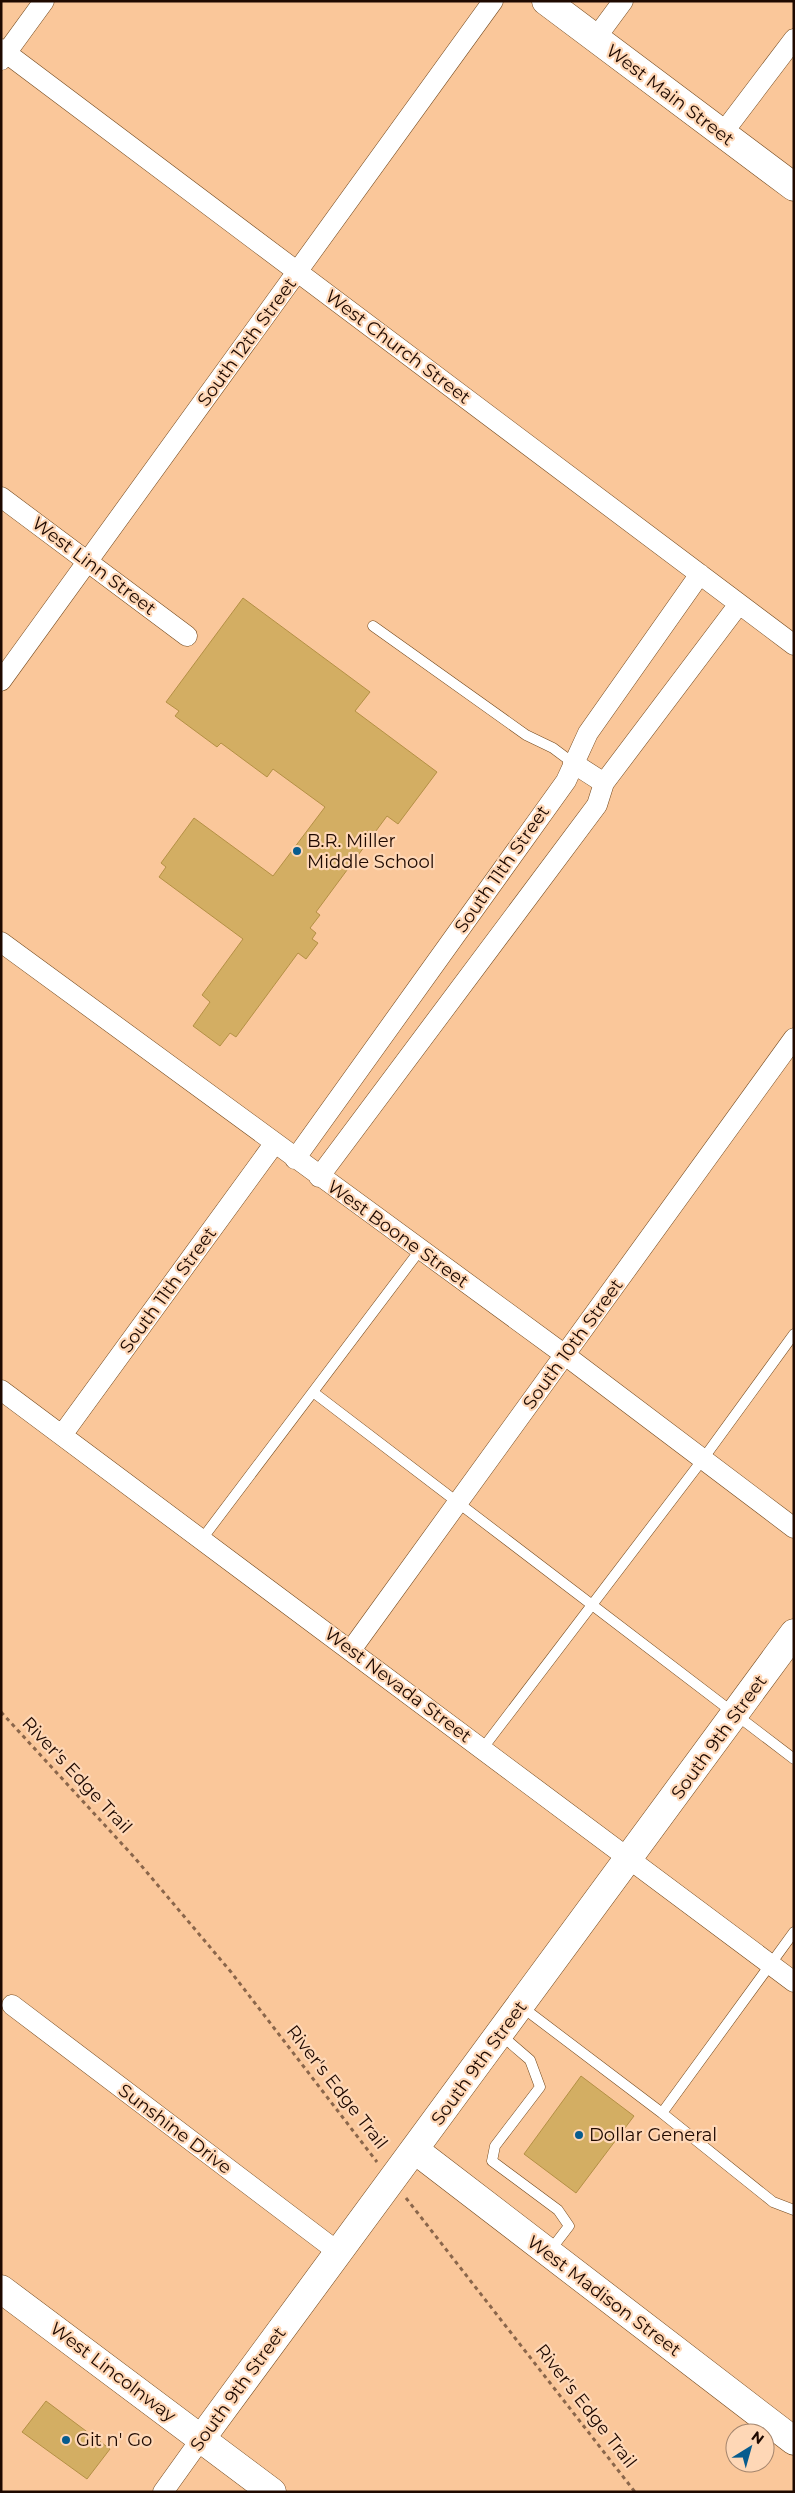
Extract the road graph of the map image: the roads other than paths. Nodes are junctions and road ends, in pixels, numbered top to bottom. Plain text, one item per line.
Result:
1 (44, 1) edge
2 (493, 1) edge
3 (546, 1) edge
4 (623, 1) edge
5 (595, 39) junction
6 (794, 39) edge
7 (3, 54) edge
8 (722, 134) junction
9 (794, 187) edge
10 (298, 272) junction
11 (1, 497) edge
12 (88, 562) junction
13 (700, 574) junction
14 (739, 604) junction
15 (374, 626) dead end
16 (187, 636) dead end
17 (794, 645) edge
18 (1, 681) edge
19 (573, 763) junction
20 (604, 783) junction
21 (1, 942) edge
22 (794, 1038) edge
23 (274, 1144) junction
24 (295, 1159) junction
25 (319, 1177) junction
26 (420, 1250) junction
27 (794, 1334) edge
28 (565, 1355) junction
29 (1, 1390) edge
30 (313, 1392) junction
31 (62, 1435) junction
32 (703, 1460) junction
33 (457, 1504) junction
34 (794, 1528) edge
35 (202, 1539) junction
36 (592, 1606) junction
37 (794, 1633) edge
38 (352, 1650) junction
39 (735, 1714) junction
40 (483, 1748) junction
41 (794, 1759) edge
42 (630, 1858) junction
43 (794, 1932) edge
44 (770, 1964) junction
45 (794, 1982) edge
46 (12, 2004) dead end
47 (521, 2006) junction
48 (500, 2035) junction
49 (662, 2112) junction
50 (415, 2150) junction
51 (794, 2210) edge
52 (338, 2252) junction
53 (548, 2253) junction
54 (1, 2289) edge
55 (201, 2439) junction
56 (794, 2441) edge
57 (162, 2492) edge
58 (272, 2492) edge

1 - 7 street
2 - 10 street, South 12th Street
3 - 5 main road, West Main Street
4 - 5 street
5 - 8 main road, West Main Street
6 - 8 street
7 - 10 street, West Church Street
8 - 9 main road, West Main Street
10 - 12 street, South 12th Street
10 - 13 street, West Church Street
11 - 12 street, West Linn Street
12 - 16 street, West Linn Street
12 - 18 street, South 12th Street
13 - 14 street, West Church Street
13 - 19 street, South 11th Street
14 - 17 street, West Church Street
14 - 20 street, South 11th Street
15 - 19 lane
19 - 20 street
19 - 24 street, South 11th Street
20 - 25 street, South 11th Street
21 - 23 street, West Boone Street
22 - 28 street, South 10th Street
23 - 24 street, West Boone Street
23 - 31 street, South 11th Street
24 - 25 street, West Boone Street
25 - 26 street, West Boone Street
26 - 28 street, West Boone Street
26 - 30 lane
27 - 32 lane
28 - 32 street, West Boone Street
28 - 33 street, South 10th Street
29 - 31 street, West Nevada Street
30 - 33 lane
30 - 35 lane
31 - 35 street, West Nevada Street
32 - 34 street, West Boone Street
32 - 36 lane
33 - 36 lane
33 - 38 street, South 10th Street
35 - 38 street, West Nevada Street
36 - 39 lane
36 - 40 lane
37 - 39 main road, South 9th Street
38 - 40 street, West Nevada Street
39 - 41 lane
39 - 42 main road, South 9th Street
40 - 42 street, West Nevada Street
42 - 44 street, West Nevada Street
42 - 47 main road, South 9th Street
43 - 44 lane
44 - 45 street, West Nevada Street
44 - 49 lane
46 - 52 street, Sunshine Drive
47 - 48 main road, South 9th Street
47 - 49 lane
48 - 50 main road, South 9th Street
48 - 53 lane
49 - 51 lane
50 - 52 main road, South 9th Street
50 - 53 main road, West Madison Street
52 - 55 main road, South 9th Street
53 - 56 main road, West Madison Street
54 - 55 main road, West Lincolnway
55 - 57 street, South 9th Street
55 - 58 main road, West Lincolnway

